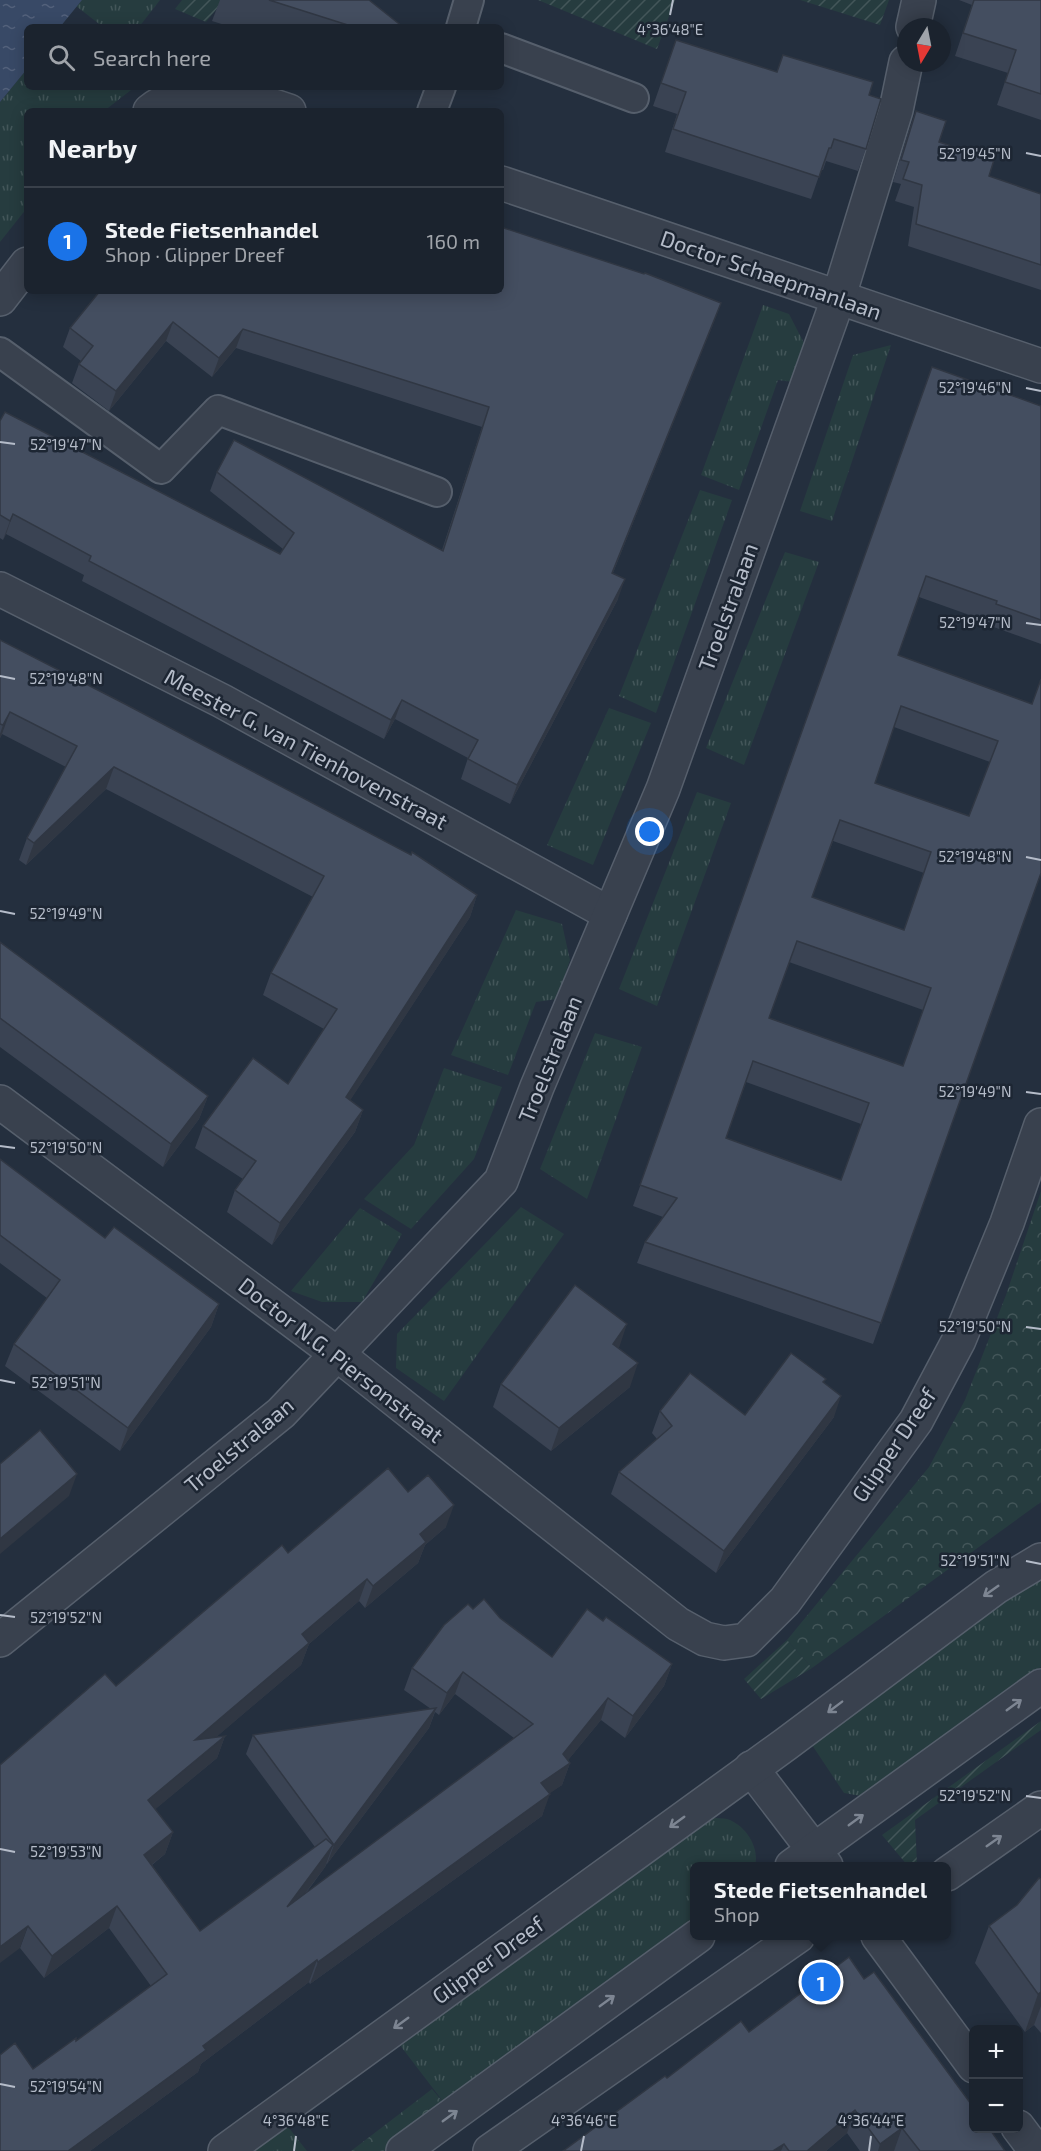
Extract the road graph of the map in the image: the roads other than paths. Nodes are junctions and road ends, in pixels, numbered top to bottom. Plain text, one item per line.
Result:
1 (469, 0) edge
2 (919, 0) edge
3 (916, 18) edge
4 (462, 24) edge
5 (504, 49) edge
6 (904, 72) edge
7 (440, 90) edge
8 (634, 98) dead end
9 (154, 108) edge
10 (280, 108) edge
11 (433, 108) edge
12 (504, 184) edge
13 (24, 268) edge
14 (0, 299) edge
15 (838, 299) junction
16 (0, 352) edge
17 (1041, 366) edge
18 (437, 492) dead end
19 (0, 589) edge
20 (610, 914) junction
21 (0, 1102) edge
22 (1041, 1125) edge
23 (337, 1354) junction
24 (1041, 1560) edge
25 (678, 1624) joint
26 (0, 1640) edge
27 (1041, 1686) edge
28 (751, 1768) junction
29 (1041, 1808) edge
30 (811, 1861) edge
31 (951, 1871) edge
32 (691, 1940) edge
33 (791, 1940) edge
34 (882, 1940) edge
35 (969, 2059) edge
36 (1022, 2133) edge
37 (225, 2151) edge
38 (403, 2151) edge
39 (490, 2151) edge
40 (1036, 2151) edge

1 - 4 lane
2 - 3 street
5 - 8 lane
6 - 15 street, Troelstralaan
7 - 11 lane
9 - 10 street
12 - 15 street, Doctor Schaepmanlaan
13 - 14 street
15 - 17 street, Doctor Schaepmanlaan
15 - 20 street, Troelstralaan
16 - 18 lane
19 - 20 street, Meester G. van Tienhovenstraat
20 - 23 street, Troelstralaan
21 - 23 street, Doctor N.G. Piersonstraat
22 - 25 street, Glipper Dreef
23 - 25 street, Doctor N.G. Piersonstraat
23 - 26 street, Troelstralaan
24 -> 28 street, Glipper Dreef
30 -> 27 street
28 - 30 street
28 -> 37 street, Glipper Dreef
31 -> 29 street
38 -> 32 street
33 - 39 street
34 - 35 street
36 - 40 street

